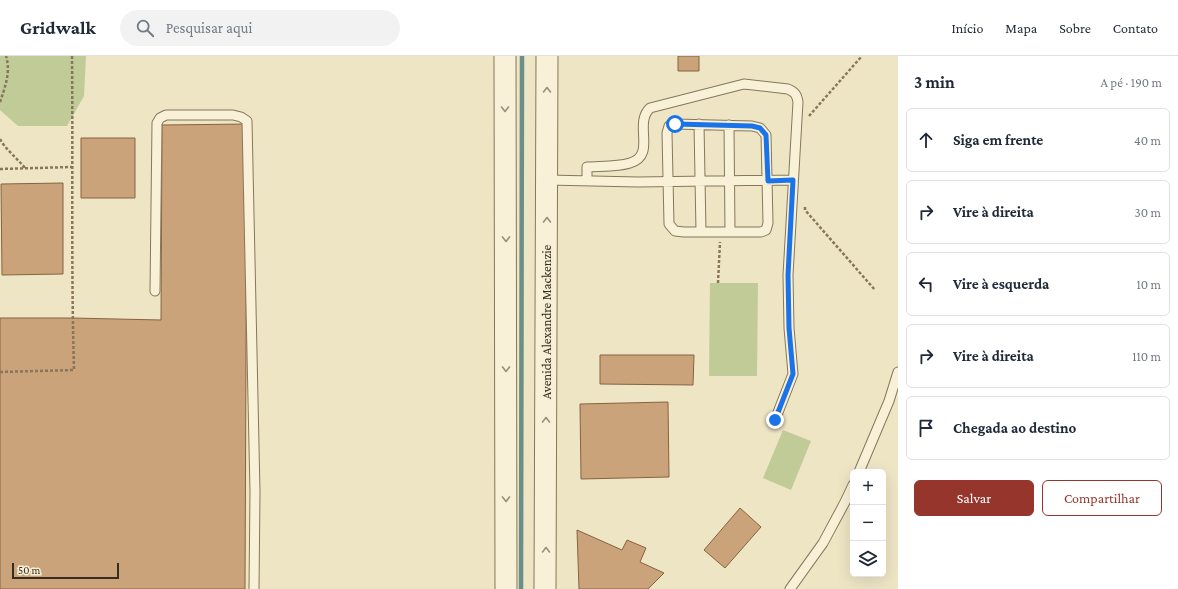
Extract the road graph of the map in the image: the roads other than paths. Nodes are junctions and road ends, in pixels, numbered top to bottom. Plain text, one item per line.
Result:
1 (505, 56) edge
2 (547, 56) edge
3 (699, 124) junction
4 (729, 125) junction
5 (547, 180) junction
6 (793, 180) junction
7 (586, 181) junction
8 (730, 181) junction
9 (768, 181) junction
10 (668, 182) junction
11 (700, 182) junction
12 (701, 232) junction
13 (730, 232) junction
14 (155, 291) dead end
15 (898, 372) edge
16 (775, 420) dead end
17 (860, 469) edge
18 (850, 491) edge
19 (254, 589) edge
20 (506, 589) edge
21 (545, 589) edge
22 (790, 589) edge

1 -> 20 street
5 -> 2 street, Avenida Alexandre Mackenzie
3 - 4 lane
3 - 10 lane
3 - 11 lane
4 - 8 lane
4 - 9 lane
5 - 7 lane
21 -> 5 street, Avenida Alexandre Mackenzie
6 - 7 lane
6 - 9 lane
6 - 16 lane
7 - 10 lane
8 - 9 lane
8 - 11 lane
8 - 13 lane
9 - 13 lane
10 - 11 lane
10 - 12 lane
11 - 12 lane
12 - 13 lane
14 - 19 lane
15 - 17 lane
18 - 22 lane

